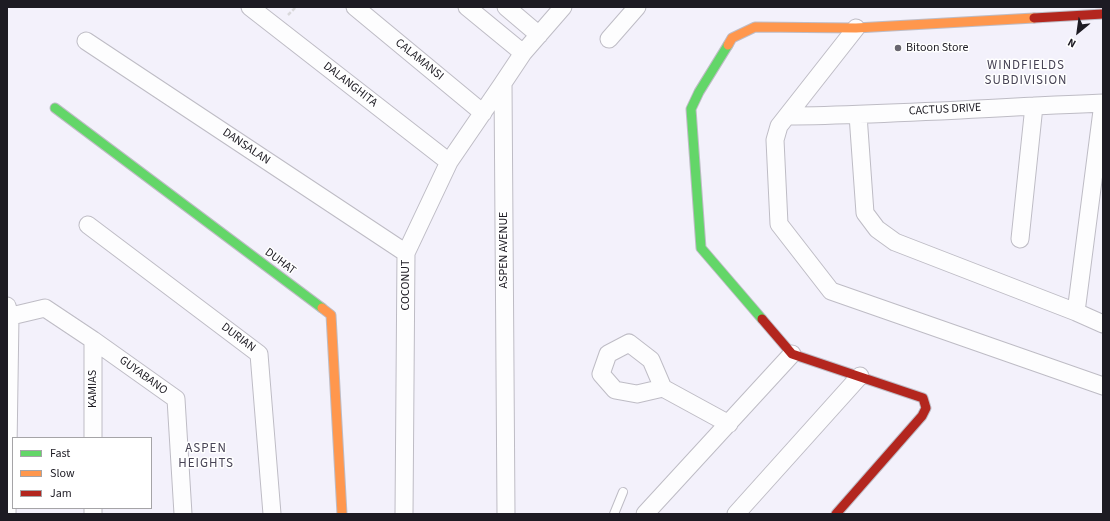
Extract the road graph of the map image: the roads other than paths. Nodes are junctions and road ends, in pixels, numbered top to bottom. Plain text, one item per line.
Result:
1 (250, 7) edge
2 (355, 7) edge
3 (467, 7) edge
4 (506, 7) edge
5 (563, 7) edge
6 (636, 7) edge
7 (1103, 14) edge
8 (856, 28) junction
9 (539, 35) junction
10 (609, 39) dead end
11 (86, 42) dead end
12 (523, 53) junction
13 (503, 83) junction
14 (1103, 103) edge
15 (1034, 106) junction
16 (55, 108) dead end
17 (483, 113) junction
18 (858, 115) junction
19 (787, 116) junction
20 (449, 162) junction
21 (88, 225) dead end
22 (1020, 239) dead end
23 (406, 253) junction
24 (1076, 312) junction
25 (8, 313) edge
26 (1103, 324) edge
27 (93, 340) junction
28 (792, 354) junction
29 (860, 376) junction
30 (1103, 386) edge
31 (663, 388) dead end
32 (729, 424) junction
33 (93, 437) edge
34 (623, 492) dead end
35 (7, 514) edge
36 (183, 514) edge
37 (272, 514) edge
38 (342, 514) edge
39 (404, 514) edge
40 (506, 514) edge
41 (614, 514) edge
42 (645, 514) edge
43 (736, 514) edge
44 (836, 514) edge

1 - 20 street, DALANGHITA
2 - 17 street, CALAMANSI
3 - 12 street
4 - 9 street
5 - 9 street
6 - 10 street
7 - 8 street
8 - 19 street
8 - 28 street
9 - 12 street
11 - 23 street, DANSALAN
12 - 13 street
13 - 17 street, COCONUT
13 - 40 street, ASPEN AVENUE
14 - 15 street, CACTUS DRIVE
14 - 24 street
15 - 18 street, CACTUS DRIVE
15 - 22 street
16 - 38 street, DUHAT
17 - 20 street, COCONUT
18 - 19 street, CACTUS DRIVE
18 - 24 street
19 - 30 street
20 - 23 street, COCONUT
21 - 37 street, DURIAN
23 - 39 street, COCONUT
24 - 26 street
25 - 27 street, GUYABANO
25 - 35 street
27 - 33 street, KAMIAS
27 - 36 street, GUYABANO
28 - 29 street
28 - 32 street
29 - 43 street
29 - 44 street
31 - 32 street
32 - 42 street
34 - 41 lane

